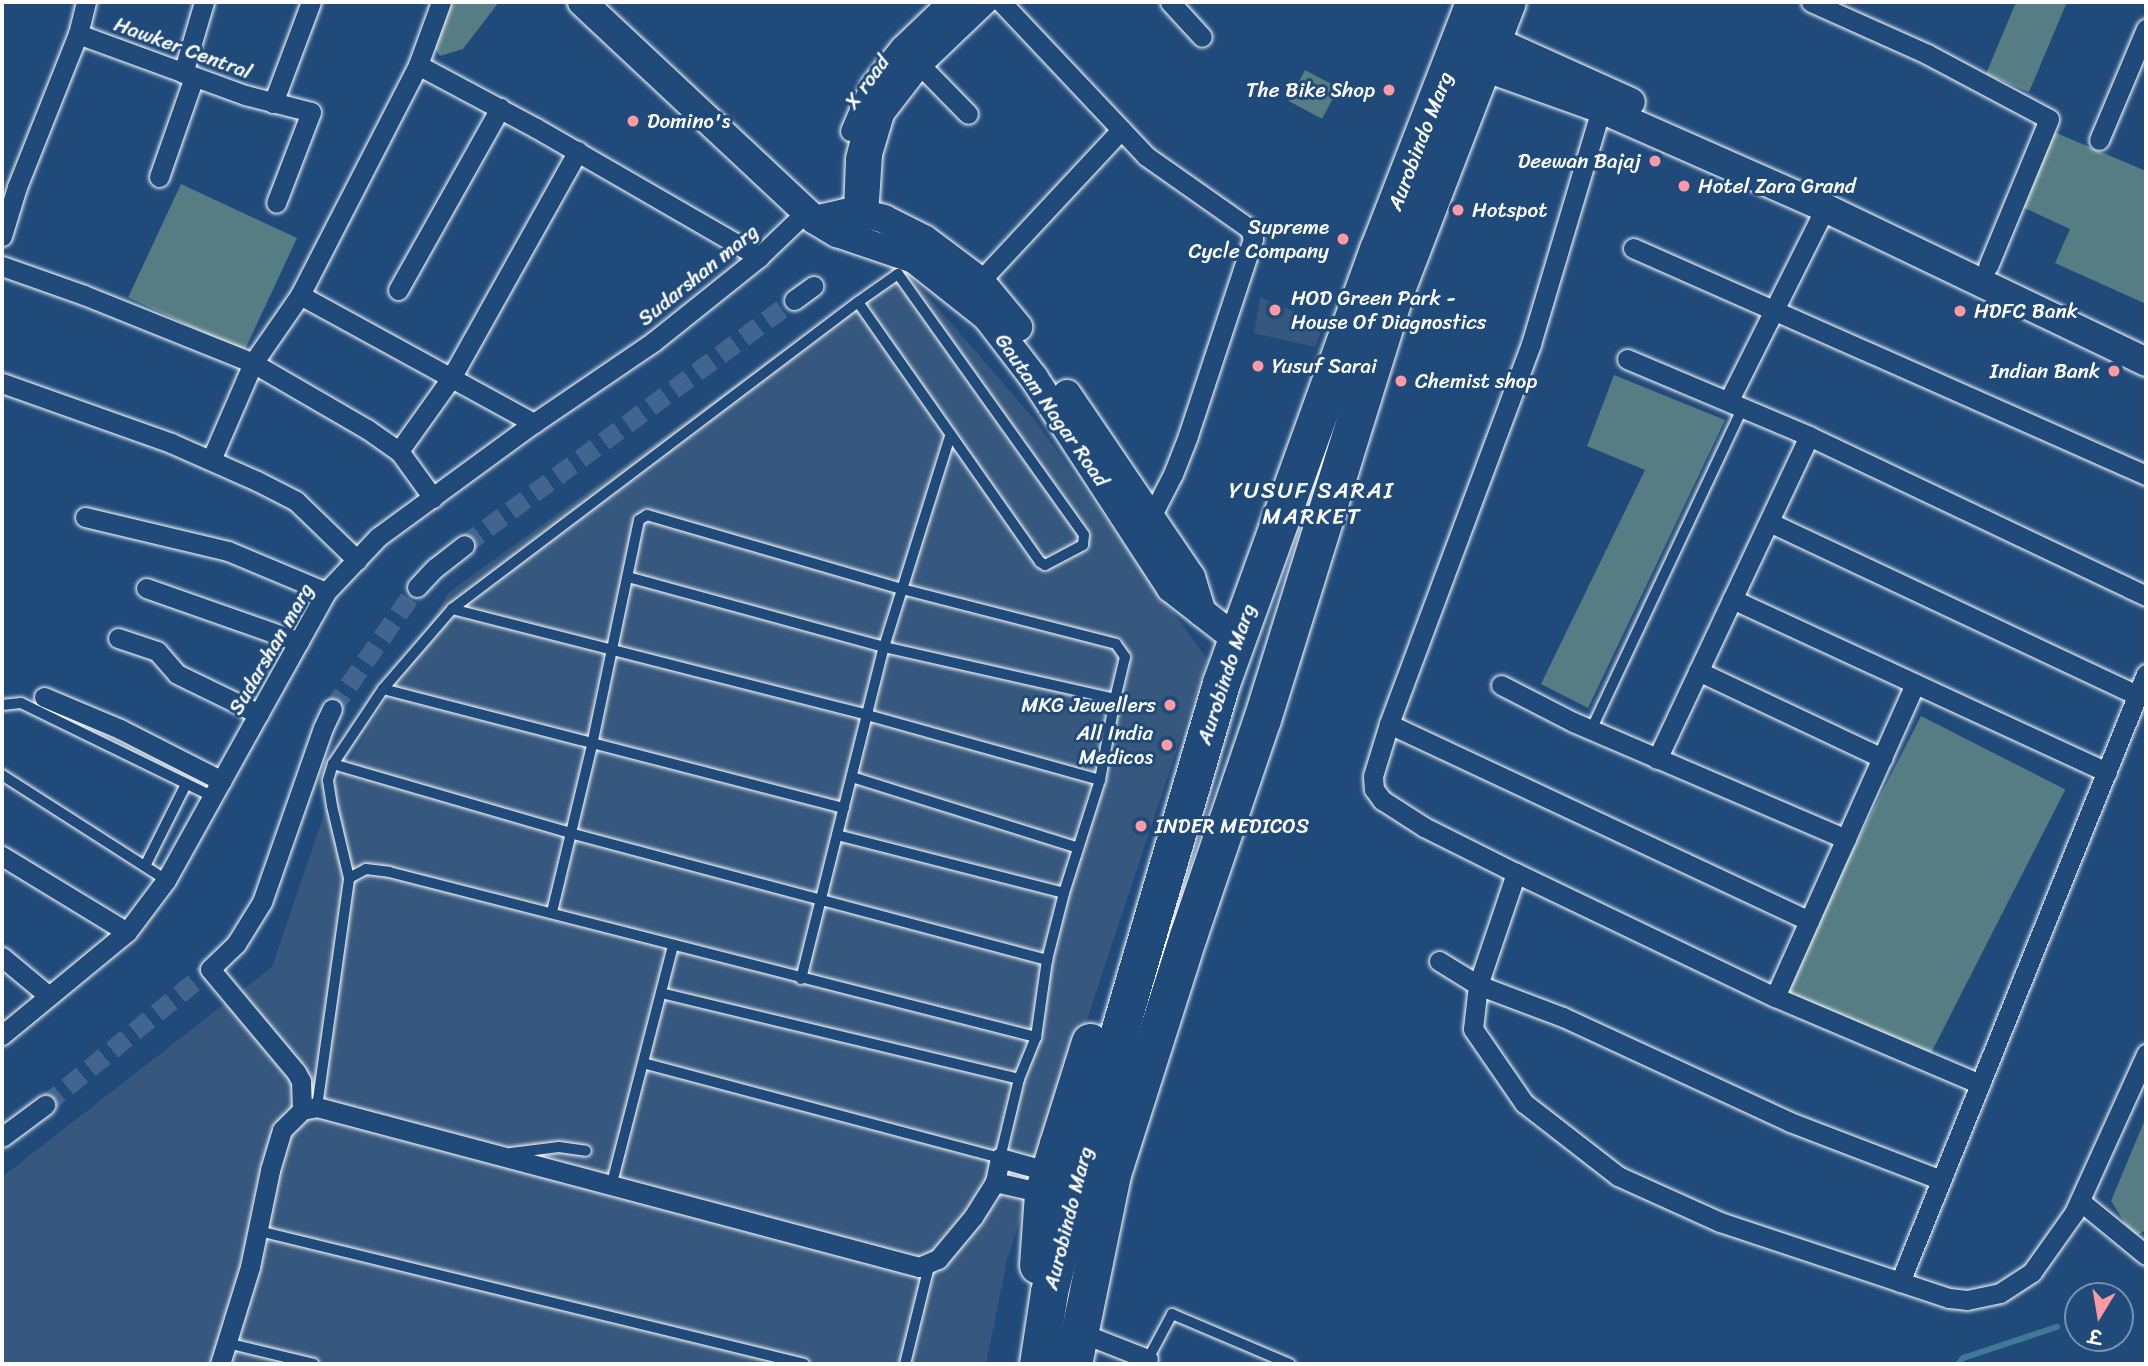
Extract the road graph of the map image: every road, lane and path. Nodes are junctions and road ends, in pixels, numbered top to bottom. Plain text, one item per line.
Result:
1 (86, 2) edge
2 (204, 2) edge
3 (311, 2) edge
4 (441, 2) edge
5 (582, 2) edge
6 (946, 2) edge
7 (966, 2) edge
8 (988, 2) edge
9 (1001, 2) edge
10 (1170, 2) edge
11 (1474, 2) edge
12 (1507, 2) edge
13 (1811, 2) edge
14 (2146, 29) edge
15 (78, 34) junction
16 (1202, 37) dead end
17 (1489, 54) junction
18 (418, 65) junction
19 (921, 66) junction
20 (189, 75) junction
21 (273, 103) junction
22 (500, 108) junction
23 (1601, 109) junction
24 (968, 114) dead end
25 (1121, 130) junction
26 (2099, 140) dead end
27 (578, 152) junction
28 (159, 177) dead end
29 (9, 184) edge
30 (276, 203) dead end
31 (858, 204) junction
32 (1825, 208) junction
33 (810, 216) junction
34 (2, 236) edge
35 (1633, 247) dead end
36 (759, 257) junction
37 (2, 266) edge
38 (1988, 266) junction
39 (980, 281) junction
40 (813, 286) dead end
41 (398, 290) dead end
42 (300, 295) junction
43 (794, 300) tunnel mouth
44 (858, 302) junction
45 (1773, 311) junction
46 (2146, 342) edge
47 (1627, 359) dead end
48 (2146, 362) edge
49 (253, 363) junction
50 (451, 378) junction
51 (2, 383) edge
52 (1736, 403) junction
53 (534, 423) junction
54 (950, 436) junction
55 (1809, 436) junction
56 (399, 451) junction
57 (211, 460) junction
58 (2146, 475) edge
59 (433, 498) junction
60 (85, 517) dead end
61 (1150, 517) junction
62 (1769, 522) junction
63 (464, 545) tunnel mouth
64 (358, 560) junction
65 (628, 577) junction
66 (417, 587) tunnel mouth
67 (146, 589) dead end
68 (902, 589) junction
69 (326, 593) junction
70 (2146, 596) edge
71 (1732, 599) junction
72 (452, 610) junction
73 (1202, 612) junction
74 (118, 638) dead end
75 (1236, 639) junction
76 (299, 642) junction
77 (884, 647) junction
78 (613, 649) junction
79 (1698, 671) junction
80 (2146, 674) edge
81 (1915, 684) junction
82 (1501, 685) dead end
83 (383, 690) junction
84 (2137, 695) junction
85 (44, 698) dead end
86 (1115, 699) junction
87 (1215, 702) junction
88 (2, 705) edge
89 (332, 709) tunnel mouth
90 (259, 715) junction
91 (867, 715) junction
92 (1388, 724) junction
93 (1591, 730) junction
94 (592, 745) junction
95 (1882, 758) junction
96 (1657, 759) junction
97 (333, 764) junction
98 (2106, 772) junction
99 (2, 775) edge
100 (852, 777) junction
101 (1100, 780) junction
102 (186, 784) junction
103 (218, 789) junction
104 (844, 808) junction
105 (570, 833) junction
106 (837, 835) junction
107 (1846, 839) junction
108 (1078, 848) junction
109 (2, 856) edge
110 (145, 866) junction
111 (1516, 873) junction
112 (349, 878) junction
113 (166, 880) junction
114 (1064, 893) junction
115 (821, 899) junction
116 (552, 912) junction
117 (1809, 921) junction
118 (127, 932) junction
119 (673, 945) junction
120 (2, 957) edge
121 (1047, 960) junction
122 (1439, 961) dead end
123 (801, 979) junction
124 (1478, 985) junction
125 (661, 993) junction
126 (49, 996) junction
127 (1775, 997) junction
128 (2, 1035) edge
129 (1036, 1037) junction
130 (2146, 1054) edge
131 (643, 1063) junction
132 (1019, 1079) junction
133 (1980, 1084) junction
134 (45, 1105) tunnel mouth
135 (309, 1109) junction
136 (1095, 1112) junction
137 (2, 1137) edge
138 (586, 1151) dead end
139 (492, 1155) junction
140 (1000, 1158) junction
141 (1050, 1170) junction
142 (1941, 1180) junction
143 (995, 1182) junction
144 (612, 1183) junction
145 (2080, 1201) junction
146 (259, 1231) junction
147 (2146, 1255) edge
148 (929, 1266) junction
149 (1900, 1282) junction
150 (1049, 1292) junction
151 (227, 1343) junction
152 (1076, 1348) edge
153 (1151, 1362) edge
154 (220, 1364) edge
155 (314, 1364) edge
156 (804, 1364) edge
157 (905, 1364) edge
158 (1038, 1364) edge
159 (1290, 1364) edge

1 - 15 street
2 - 20 street
3 - 21 street
4 - 18 street
5 - 33 street, Gautam Nagar Road
6 - 31 street
7 - 31 street, X road
8 - 19 street
9 - 25 street
10 - 16 street
11 - 75 highway, Aurobindo Marg
12 - 17 highway, Aurobindo Marg
13 - 38 street
14 - 26 street
15 - 20 street, Hawker Central
15 - 29 street
17 - 23 street
17 - 38 street
17 - 152 highway, Aurobindo Marg
18 - 22 street
18 - 42 street
19 - 24 street
19 - 31 street
20 - 21 street, Hawker Central
20 - 28 street
21 - 30 street, Hawker Central
22 - 27 street
22 - 41 street
23 - 32 street
23 - 92 street
25 - 39 street
25 - 61 street
27 - 36 street
27 - 50 street
29 - 34 street
31 - 33 street
31 - 39 street
32 - 45 street
32 - 48 street
33 - 36 street, Sudarshan marg
33 - 73 street, Gautam Nagar Road
35 - 45 street
36 - 53 street, Sudarshan marg
37 - 49 street
38 - 46 street
39 - 61 street
40 - 43 street
42 - 49 street
42 - 50 street
44 - 54 lane
44 - 54 lane
44 - 72 lane
45 - 52 street
45 - 58 street
47 - 52 street
49 - 56 street
49 - 57 street
50 - 53 street
50 - 56 street
51 - 57 street
52 - 55 street
52 - 93 lane
53 - 59 street, Sudarshan marg
54 - 68 lane
55 - 62 street
55 - 70 street
56 - 59 street
57 - 64 street
59 - 64 street, Sudarshan marg
60 - 69 street
61 - 73 street
62 - 71 street
62 - 84 street
63 - 66 street
64 - 69 street, Sudarshan marg
65 - 68 lane
65 - 77 lane
65 - 78 lane
67 - 76 street
68 - 77 lane
68 - 86 lane
69 - 76 street, Sudarshan marg
71 - 79 street
71 - 81 street
72 - 78 lane
72 - 83 lane
73 - 75 street, Gautam Nagar Road
74 - 90 street
75 - 87 highway, Aurobindo Marg
76 - 90 street, Sudarshan marg
77 - 86 lane
77 - 91 lane
78 - 91 lane
78 - 94 lane
79 - 95 street
79 - 96 street
80 - 84 street
81 - 95 street
81 - 98 street
82 - 93 street
83 - 94 lane
83 - 97 lane
84 - 98 street
85 - 103 street
86 - 101 lane
87 - 136 highway, Aurobindo Marg
87 - 141 highway
88 - 102 lane
89 - 135 street
90 - 103 street, Sudarshan marg
91 - 100 lane
91 - 101 lane
92 - 111 street
92 - 117 street
93 - 96 street
94 - 104 lane
94 - 105 lane
95 - 107 street
96 - 107 street
97 - 105 lane
97 - 112 lane
98 - 133 street
99 - 110 lane
100 - 104 lane
100 - 108 lane
101 - 108 lane
102 - 103 lane
102 - 110 lane
103 - 113 street, Sudarshan marg
104 - 106 lane
105 - 115 lane
105 - 116 lane
106 - 114 lane
106 - 115 lane
107 - 117 street
108 - 114 lane
109 - 118 street
110 - 113 lane
111 - 124 street
111 - 127 street
112 - 116 lane
112 - 135 lane
113 - 118 street, Sudarshan marg
114 - 121 lane
115 - 121 lane
115 - 123 lane
116 - 119 lane
117 - 127 street
118 - 126 street, Sudarshan marg
119 - 123 lane
119 - 125 lane
120 - 126 street
121 - 129 lane
122 - 124 street
123 - 129 lane
124 - 142 street
124 - 149 street
125 - 131 lane
125 - 132 lane
126 - 128 street, Sudarshan marg
127 - 133 street
129 - 132 lane
130 - 145 street
131 - 140 lane
131 - 144 lane
132 - 140 lane
133 - 142 street
134 - 137 street
135 - 139 street
135 - 146 street
136 - 141 highway
136 - 150 highway, Aurobindo Marg
138 - 139 lane
139 - 144 street
140 - 141 street
140 - 143 street
141 - 143 street
141 - 150 highway
142 - 149 street
143 - 148 street
144 - 148 street
145 - 147 street
145 - 149 street
146 - 151 street
146 - 156 lane
148 - 157 lane
150 - 158 highway, Aurobindo Marg
151 - 154 street
151 - 155 lane
152 - 153 street
153 - 159 lane

